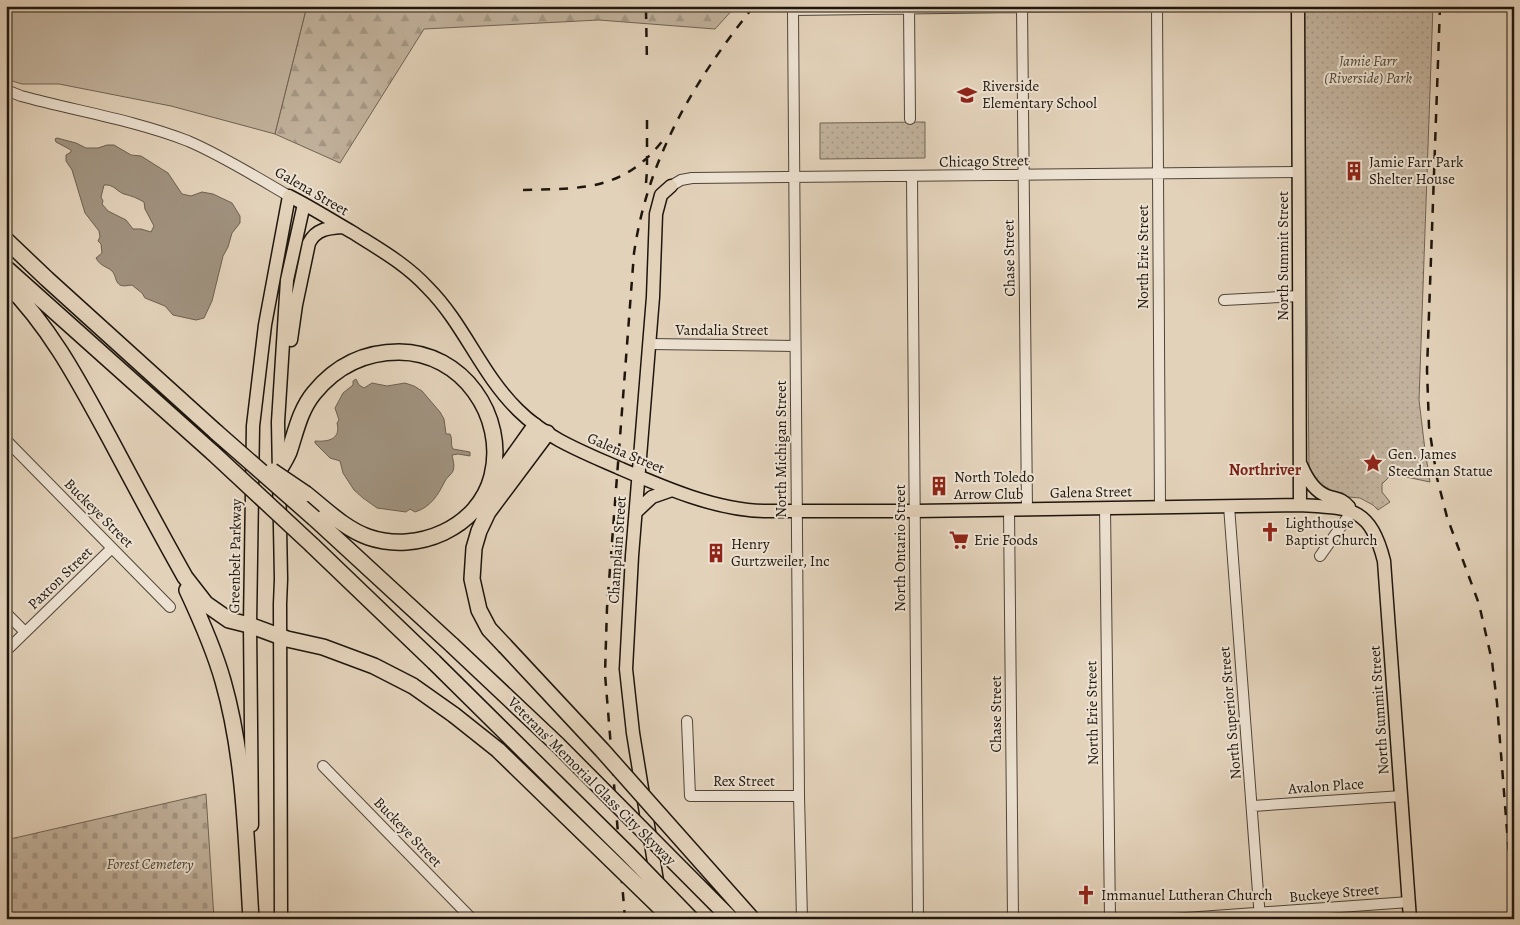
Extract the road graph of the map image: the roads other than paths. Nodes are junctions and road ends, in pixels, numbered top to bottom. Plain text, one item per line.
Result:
1 (1100, 6) edge
2 (1157, 6) edge
3 (1298, 6) edge
4 (909, 7) edge
5 (1022, 7) edge
6 (6, 90) edge
7 (910, 119) dead end
8 (1299, 172) junction
9 (1158, 174) junction
10 (1024, 175) junction
11 (793, 176) junction
12 (912, 176) junction
13 (671, 186) joint
14 (289, 196) junction
15 (304, 204) junction
16 (342, 227) junction
17 (6, 240) edge
18 (6, 268) edge
19 (6, 283) edge
20 (1299, 296) junction
21 (1224, 300) dead end
22 (649, 344) junction
23 (795, 346) junction
24 (278, 422) junction
25 (541, 430) junction
26 (216, 432) junction
27 (6, 440) edge
28 (1299, 460) junction
29 (278, 472) junction
30 (639, 476) junction
31 (672, 490) junction
32 (484, 498) junction
33 (1300, 505) junction
34 (1229, 506) junction
35 (1105, 508) junction
36 (1160, 508) junction
37 (1010, 510) junction
38 (1027, 510) junction
39 (915, 511) junction
40 (1352, 511) junction
41 (636, 512) junction
42 (796, 512) junction
43 (157, 527) junction
44 (112, 548) junction
45 (1320, 556) dead end
46 (170, 607) dead end
47 (6, 613) edge
48 (250, 625) junction
49 (25, 632) junction
50 (280, 636) junction
51 (6, 651) edge
52 (687, 721) dead end
53 (323, 766) dead end
54 (799, 796) junction
55 (1402, 796) junction
56 (1253, 806) junction
57 (1409, 902) junction
58 (1260, 916) edge
59 (251, 919) edge
60 (256, 919) edge
61 (281, 919) edge
62 (472, 919) edge
63 (663, 919) edge
64 (672, 919) edge
65 (691, 919) edge
66 (731, 919) edge
67 (752, 919) edge
68 (802, 919) edge
69 (918, 919) edge
70 (1013, 919) edge
71 (1110, 919) edge
72 (1172, 919) edge
73 (1410, 919) edge

1 - 5 street
2 - 9 street, North Erie Street
3 - 8 main road, North Summit Street
4 - 5 street
4 - 7 street
4 - 11 street, North Michigan Street
5 - 10 street, Chase Street
6 - 14 street, Galena Street
8 - 9 street, Chicago Street
8 - 20 main road, North Summit Street
9 - 10 street, Chicago Street
9 - 36 street, North Erie Street
10 - 12 street, Chicago Street
10 - 38 street, Chase Street
11 - 12 street, Chicago Street
11 - 13 street, Chicago Street
11 - 23 street, North Michigan Street
12 - 39 street, North Ontario Street
13 - 22 main road, Champlain Street
14 - 15 main road, Galena Street
14 - 48 main road, Greenbelt Parkway
15 - 16 main road, Galena Street
15 - 24 main road
16 - 24 main road
16 - 25 main road, Galena Street
17 - 26 highway
18 - 65 highway, Veterans' Memorial Glass City Skyway, bridge
19 - 43 highway
20 - 21 street
20 - 28 main road, North Summit Street
22 - 23 street, Vandalia Street
22 - 30 main road, Champlain Street
23 - 42 street, North Michigan Street
24 - 29 main road
25 - 30 main road, Galena Street
25 - 32 highway
25 - 67 highway, bridge
26 - 32 highway, bridge
26 - 66 highway, Veterans' Memorial Glass City Skyway, bridge
27 - 44 street, Buckeye Street
28 - 33 main road, North Summit Street
28 - 40 main road, North Summit Street
29 - 32 highway
29 - 50 main road
30 - 31 main road, Galena Street
30 - 41 main road, Champlain Street
31 - 41 main road
31 - 42 main road, Galena Street
33 - 34 main road, Galena Street
33 - 40 main road, Galena Street
34 - 36 main road, Galena Street
34 - 56 street, North Superior Street
35 - 36 main road, Galena Street
35 - 38 main road, Galena Street
35 - 71 street, North Erie Street
37 - 38 main road, Galena Street
37 - 39 main road, Galena Street
37 - 70 street, Chase Street
39 - 42 main road, Galena Street
39 - 69 street, North Ontario Street
40 - 45 street
40 - 55 main road, North Summit Street
41 - 63 main road, Champlain Street, bridge
42 - 54 street, North Michigan Street
43 - 48 highway
43 - 59 highway
44 - 46 street, Buckeye Street
44 - 49 street, Paxton Street
47 - 49 street
48 - 50 highway
48 - 60 main road, Greenbelt Parkway
49 - 51 street, Paxton Street
50 - 61 main road
50 - 64 highway, bridge
52 - 54 street, Rex Street
53 - 62 street, Buckeye Street
54 - 68 street, North Michigan Street
55 - 56 street, Avalon Place
55 - 57 main road, North Summit Street
56 - 58 street, North Superior Street
57 - 58 street, Buckeye Street
57 - 73 main road, North Summit Street
58 - 72 street, Buckeye Street

